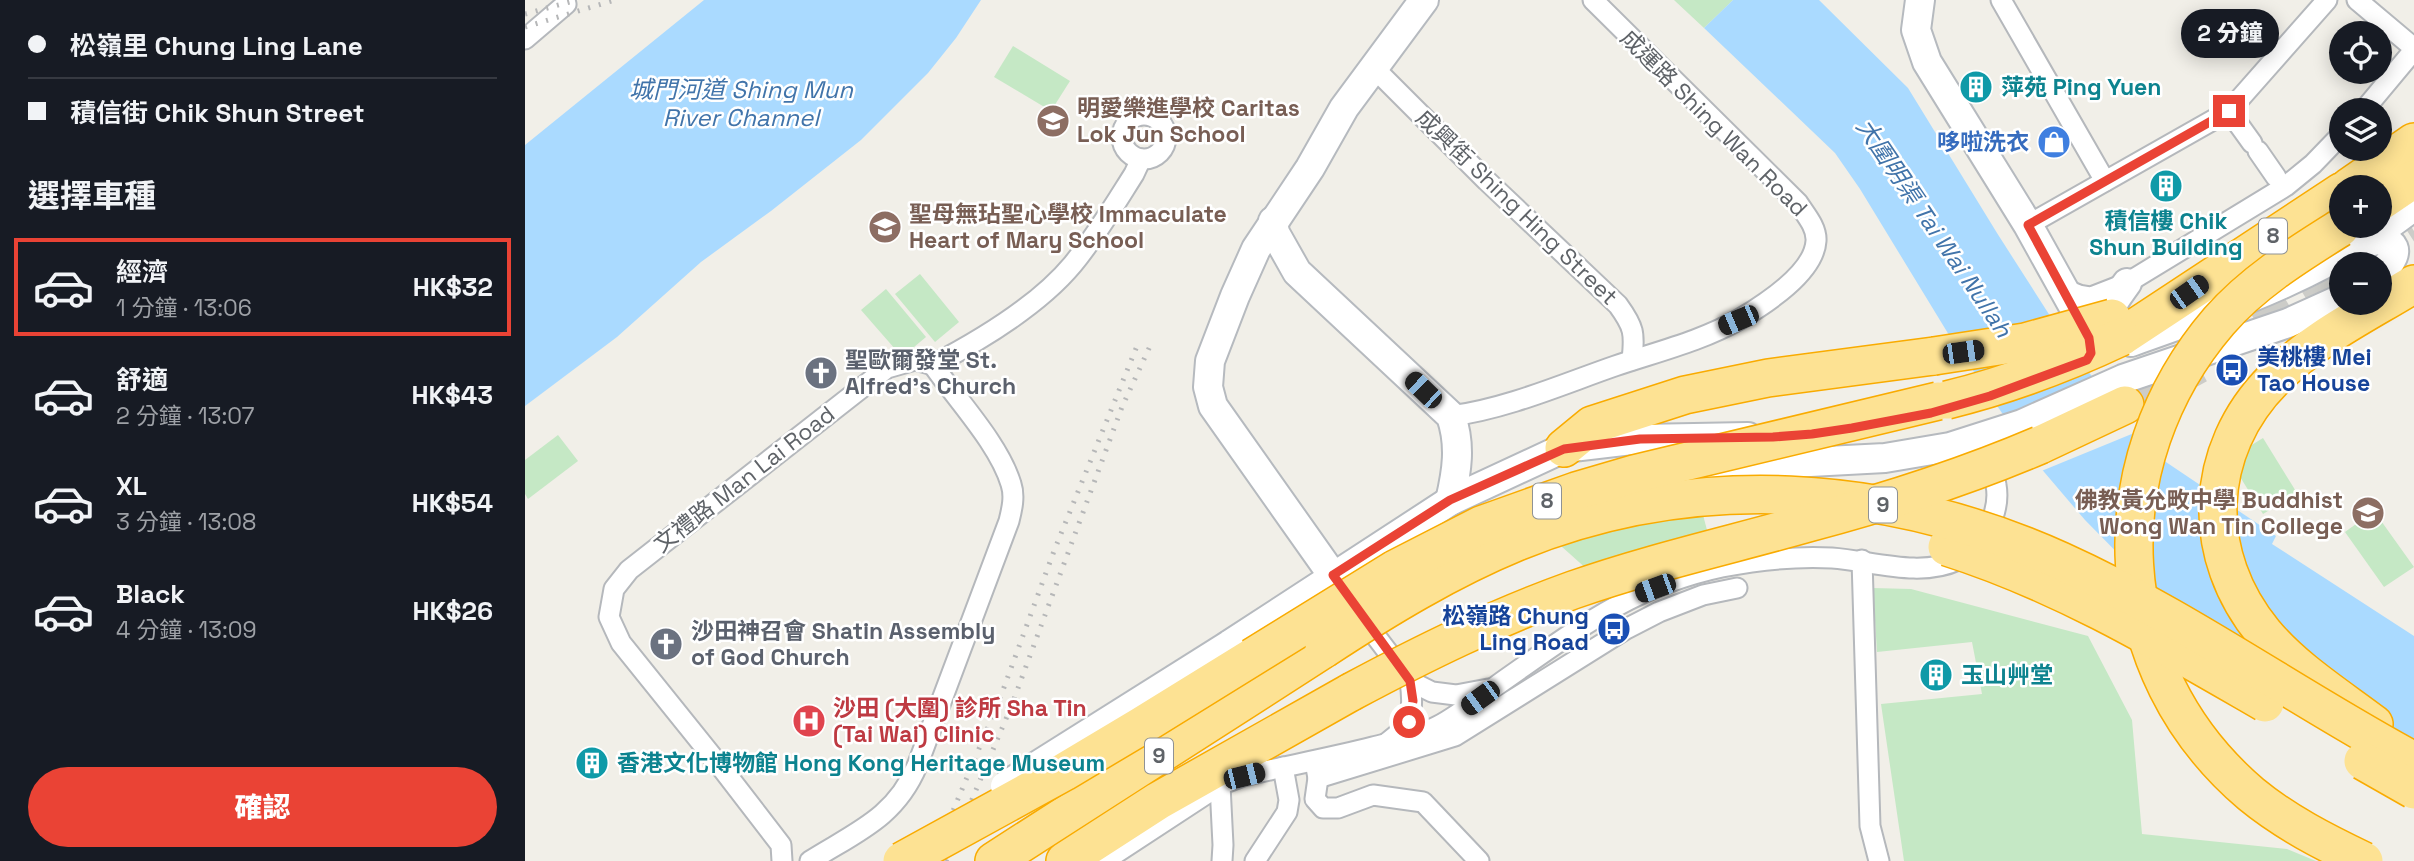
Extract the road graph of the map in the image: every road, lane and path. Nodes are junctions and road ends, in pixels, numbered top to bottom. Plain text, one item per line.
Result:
1 (565, 0) edge
2 (1424, 0) edge
3 (1593, 0) edge
4 (2001, 0) edge
5 (2327, 0) edge
6 (2357, 0) edge
7 (1923, 6) edge
8 (525, 38) edge
9 (2414, 49) edge
10 (1373, 66) junction
11 (2374, 98) edge
12 (2229, 111) junction
13 (2414, 142) edge
14 (2329, 147) edge
15 (1141, 159) dead end
16 (2366, 175) edge
17 (2276, 177) dead end
18 (2414, 179) edge
19 (2105, 181) junction
20 (2392, 194) edge
21 (2329, 200) edge
22 (2414, 206) edge
23 (1273, 221) junction
24 (2392, 222) edge
25 (2028, 225) junction
26 (2338, 238) edge
27 (2341, 238) edge
28 (2367, 238) edge
29 (2414, 257) edge
30 (2392, 260) edge
31 (2392, 271) edge
32 (1297, 272) junction
33 (2059, 280) junction
34 (2205, 281) junction
35 (2127, 283) junction
36 (2414, 284) edge
37 (2392, 291) edge
38 (1235, 296) junction
39 (2329, 311) edge
40 (2335, 315) edge
41 (2130, 342) junction
42 (1632, 360) junction
43 (2075, 364) junction
44 (933, 365) junction
45 (2116, 396) junction
46 (1451, 416) junction
47 (1984, 437) junction
48 (1564, 449) junction
49 (1450, 500) junction
50 (1862, 560) junction
51 (1333, 575) junction
52 (1737, 588) dead end
53 (1352, 604) junction
54 (1410, 681) junction
55 (1493, 689) junction
56 (1385, 744) junction
57 (2414, 754) edge
58 (2414, 761) edge
59 (1283, 767) junction
60 (1317, 770) junction
61 (1220, 785) junction
62 (2414, 790) edge
63 (828, 850) junction
64 (782, 853) edge
65 (810, 861) edge
66 (879, 861) edge
67 (902, 861) edge
68 (932, 861) edge
69 (994, 861) edge
70 (1035, 861) edge
71 (1065, 861) edge
72 (1104, 861) edge
73 (1222, 861) edge
74 (1255, 861) edge
75 (1479, 861) edge
76 (1879, 861) edge
77 (2364, 861) edge

1 - 8 street
2 - 10 main road
3 - 42 street, 成運路 Shing Wan Road
4 - 19 street
5 - 12 street
6 - 9 street
7 - 25 main road
9 - 11 street
10 - 23 main road
10 - 42 street, 成興街 Shing Hing Street
12 - 17 street
12 - 19 street
13 - 16 highway
14 - 35 street
15 - 44 street
18 - 20 highway
19 - 25 street
21 - 34 highway, 8
22 - 24 main road
23 - 32 main road
23 - 38 main road
25 - 33 main road
26 - 77 highway, bridge
27 - 41 main road
28 - 30 main road
29 - 31 main road
32 - 38 main road
32 - 46 main road
33 - 35 street
33 - 43 main road
34 - 48 highway, bridge
34 - 67 highway, 8, bridge
35 - 41 main road
36 - 37 highway
38 - 51 main road
39 - 45 main road
40 - 57 highway
41 - 43 main road
42 - 46 street, 成運路 Shing Wan Road
43 - 48 main road
44 - 63 street
44 - 64 street, 文禮路 Man Lai Road
45 - 47 main road
45 - 71 highway, bridge
46 - 49 main road
47 - 50 street
47 - 53 main road
48 - 49 main road
49 - 51 main road
50 - 55 street
50 - 76 street
51 - 53 main road
51 - 66 main road, bridge
52 - 60 street
53 - 54 street
53 - 68 main road
54 - 55 street
54 - 56 street
55 - 56 street
56 - 60 street
58 - 69 highway, 9, bridge
59 - 60 street
59 - 61 street
59 - 74 street
60 - 75 street
61 - 72 street
61 - 73 street
62 - 70 highway, 9, bridge
63 - 64 street, 文禮路 Man Lai Road
63 - 65 street

